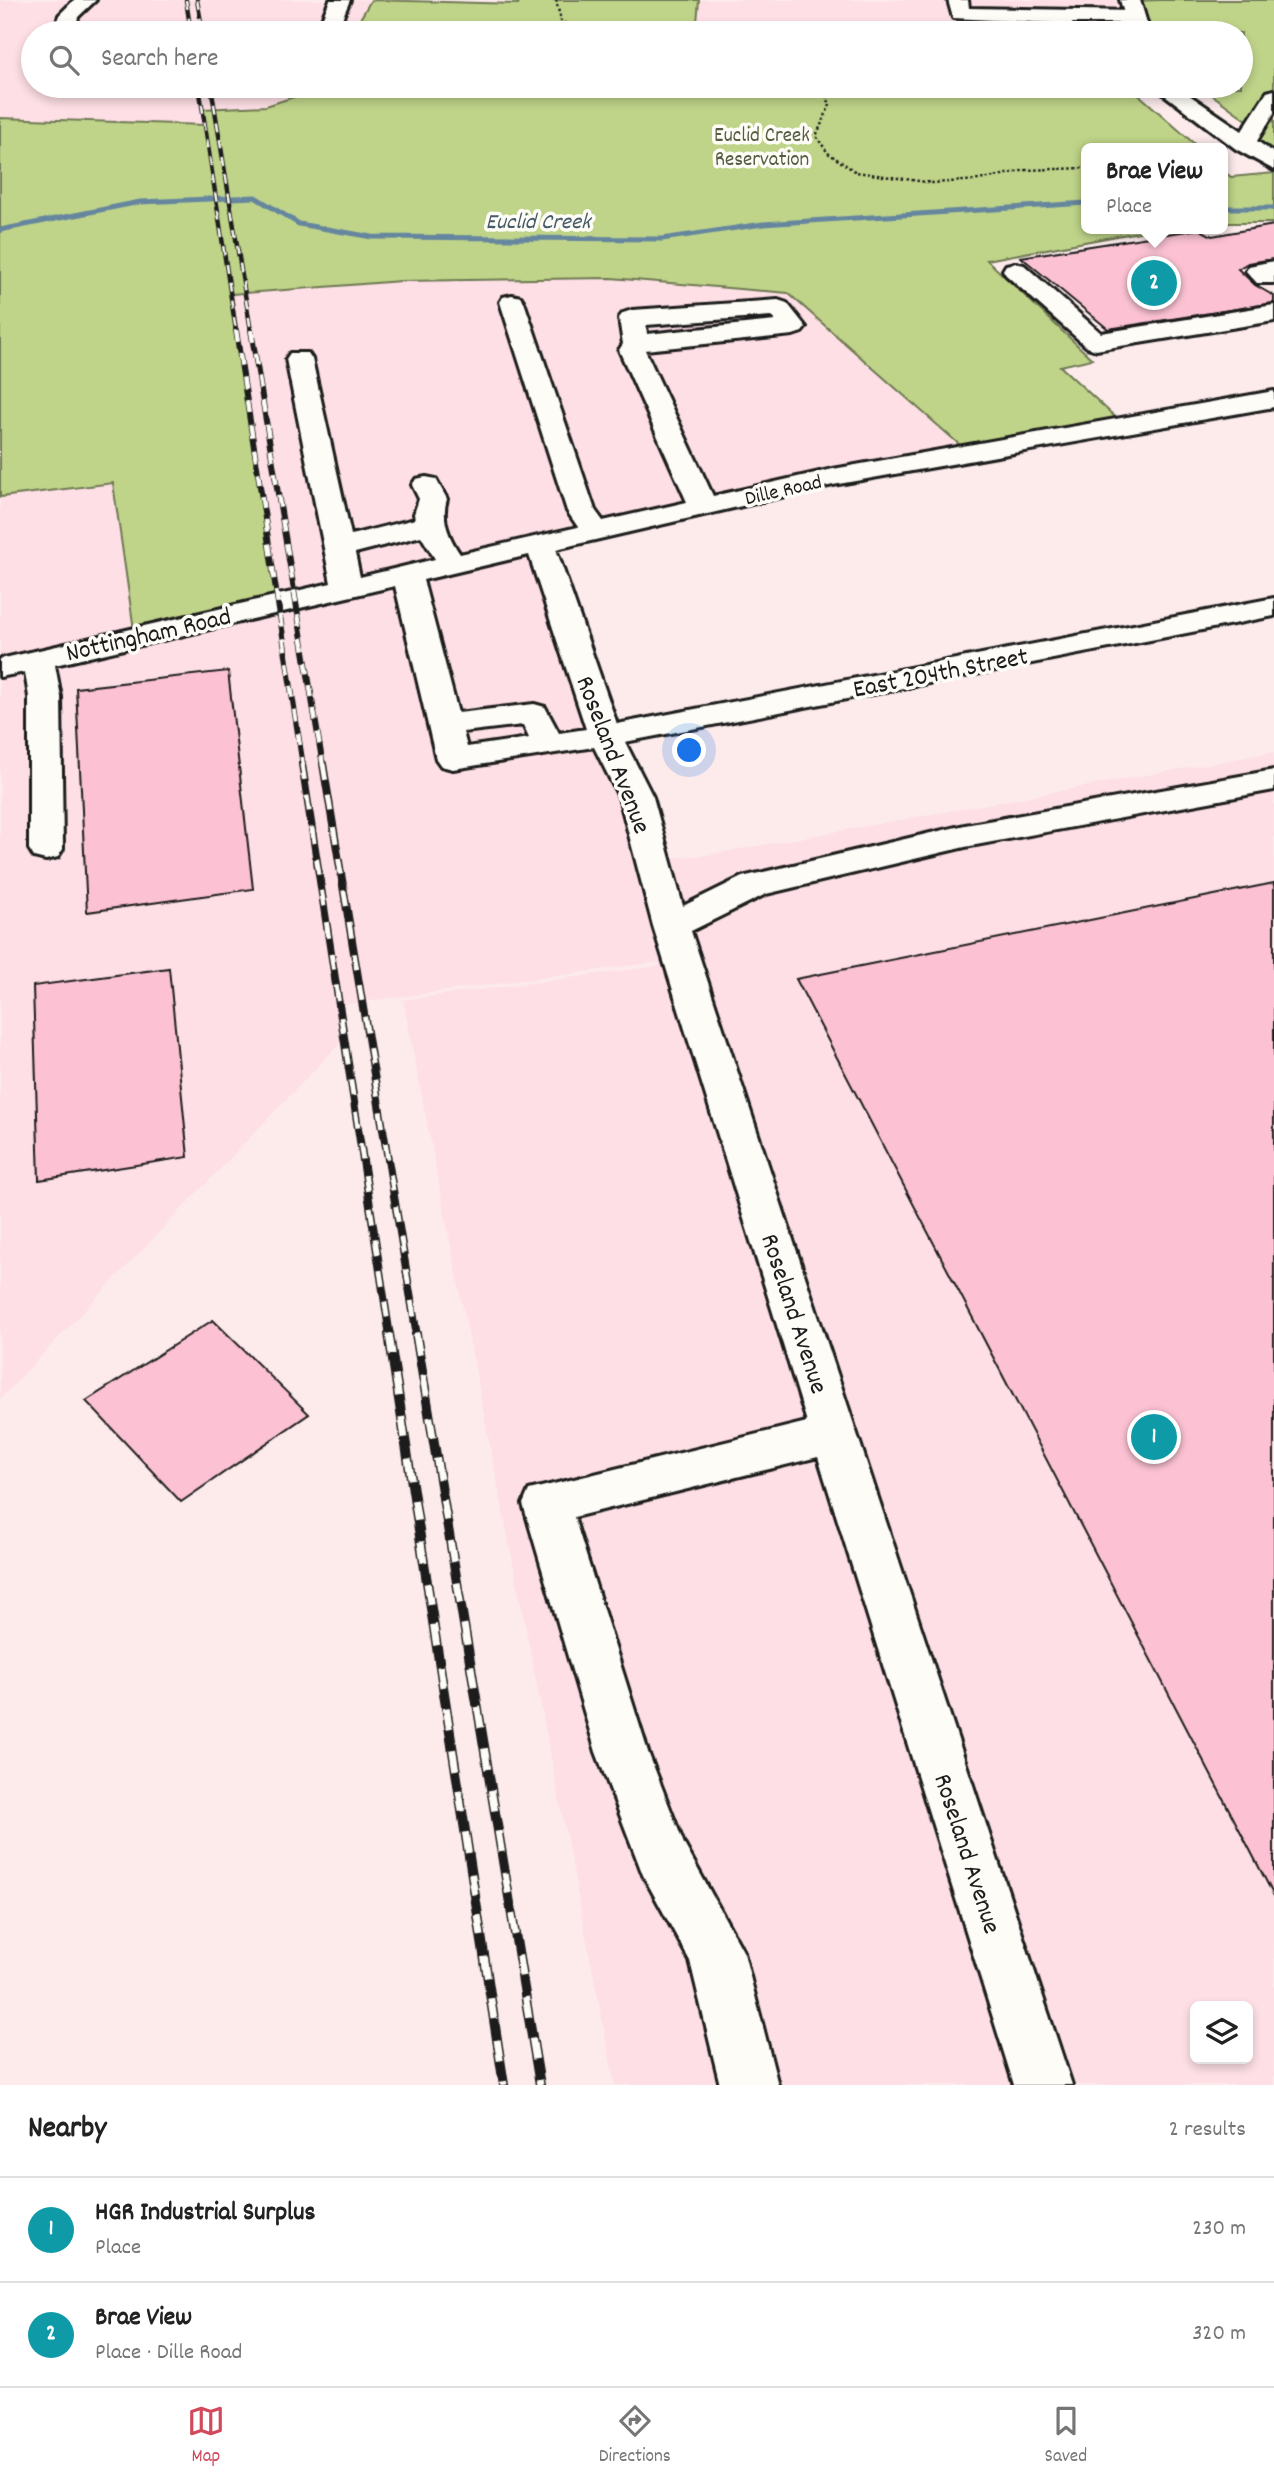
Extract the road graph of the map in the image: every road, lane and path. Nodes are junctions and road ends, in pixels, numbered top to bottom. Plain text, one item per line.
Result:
1 (86, 0) edge
2 (340, 0) edge
3 (556, 0) edge
4 (958, 0) edge
5 (1135, 17) edge
6 (68, 21) edge
7 (331, 21) edge
8 (561, 21) edge
9 (1026, 21) edge
10 (1099, 21) edge
11 (1274, 96) edge
12 (827, 98) edge
13 (1180, 98) edge
14 (1244, 144) junction
15 (1274, 163) edge
16 (1081, 169) edge
17 (1015, 270) dead end
18 (512, 302) dead end
19 (1274, 313) edge
20 (636, 344) junction
21 (299, 359) dead end
22 (1274, 400) edge
23 (426, 485) dead end
24 (704, 507) junction
25 (432, 526) junction
26 (596, 532) junction
27 (540, 544) junction
28 (340, 548) junction
29 (453, 564) junction
30 (407, 574) junction
31 (347, 588) junction
32 (296, 600) joint
33 (1274, 607) edge
34 (38, 659) junction
35 (0, 668) edge
36 (605, 736) junction
37 (1274, 780) edge
38 (46, 849) dead end
39 (671, 926) junction
40 (835, 1434) junction
41 (749, 2085) edge
42 (1043, 2085) edge

1 - 6 street
2 - 7 street
3 - 8 path
4 - 9 street
5 - 10 street
11 - 14 street
12 - 16 path
13 - 14 street
14 - 15 street
17 - 19 street
18 - 26 street
20 - 20 street
20 - 24 street
21 - 28 street
22 - 24 street, Dille Road
23 - 25 street
24 - 26 street, Dille Road
25 - 28 street
25 - 29 street
26 - 27 street, Dille Road
27 - 29 street, Dille Road
27 - 36 street, Roseland Avenue
28 - 31 street
29 - 30 street, Dille Road
30 - 31 street, Dille Road
30 - 36 street, East 204th Street
31 - 32 street, Dille Road
32 - 34 street, Nottingham Road
33 - 36 street, East 204th Street
34 - 35 street, Nottingham Road
34 - 38 street
36 - 39 street, Roseland Avenue
37 - 39 street
39 - 40 street, Roseland Avenue
40 - 41 street
40 - 42 street, Roseland Avenue

